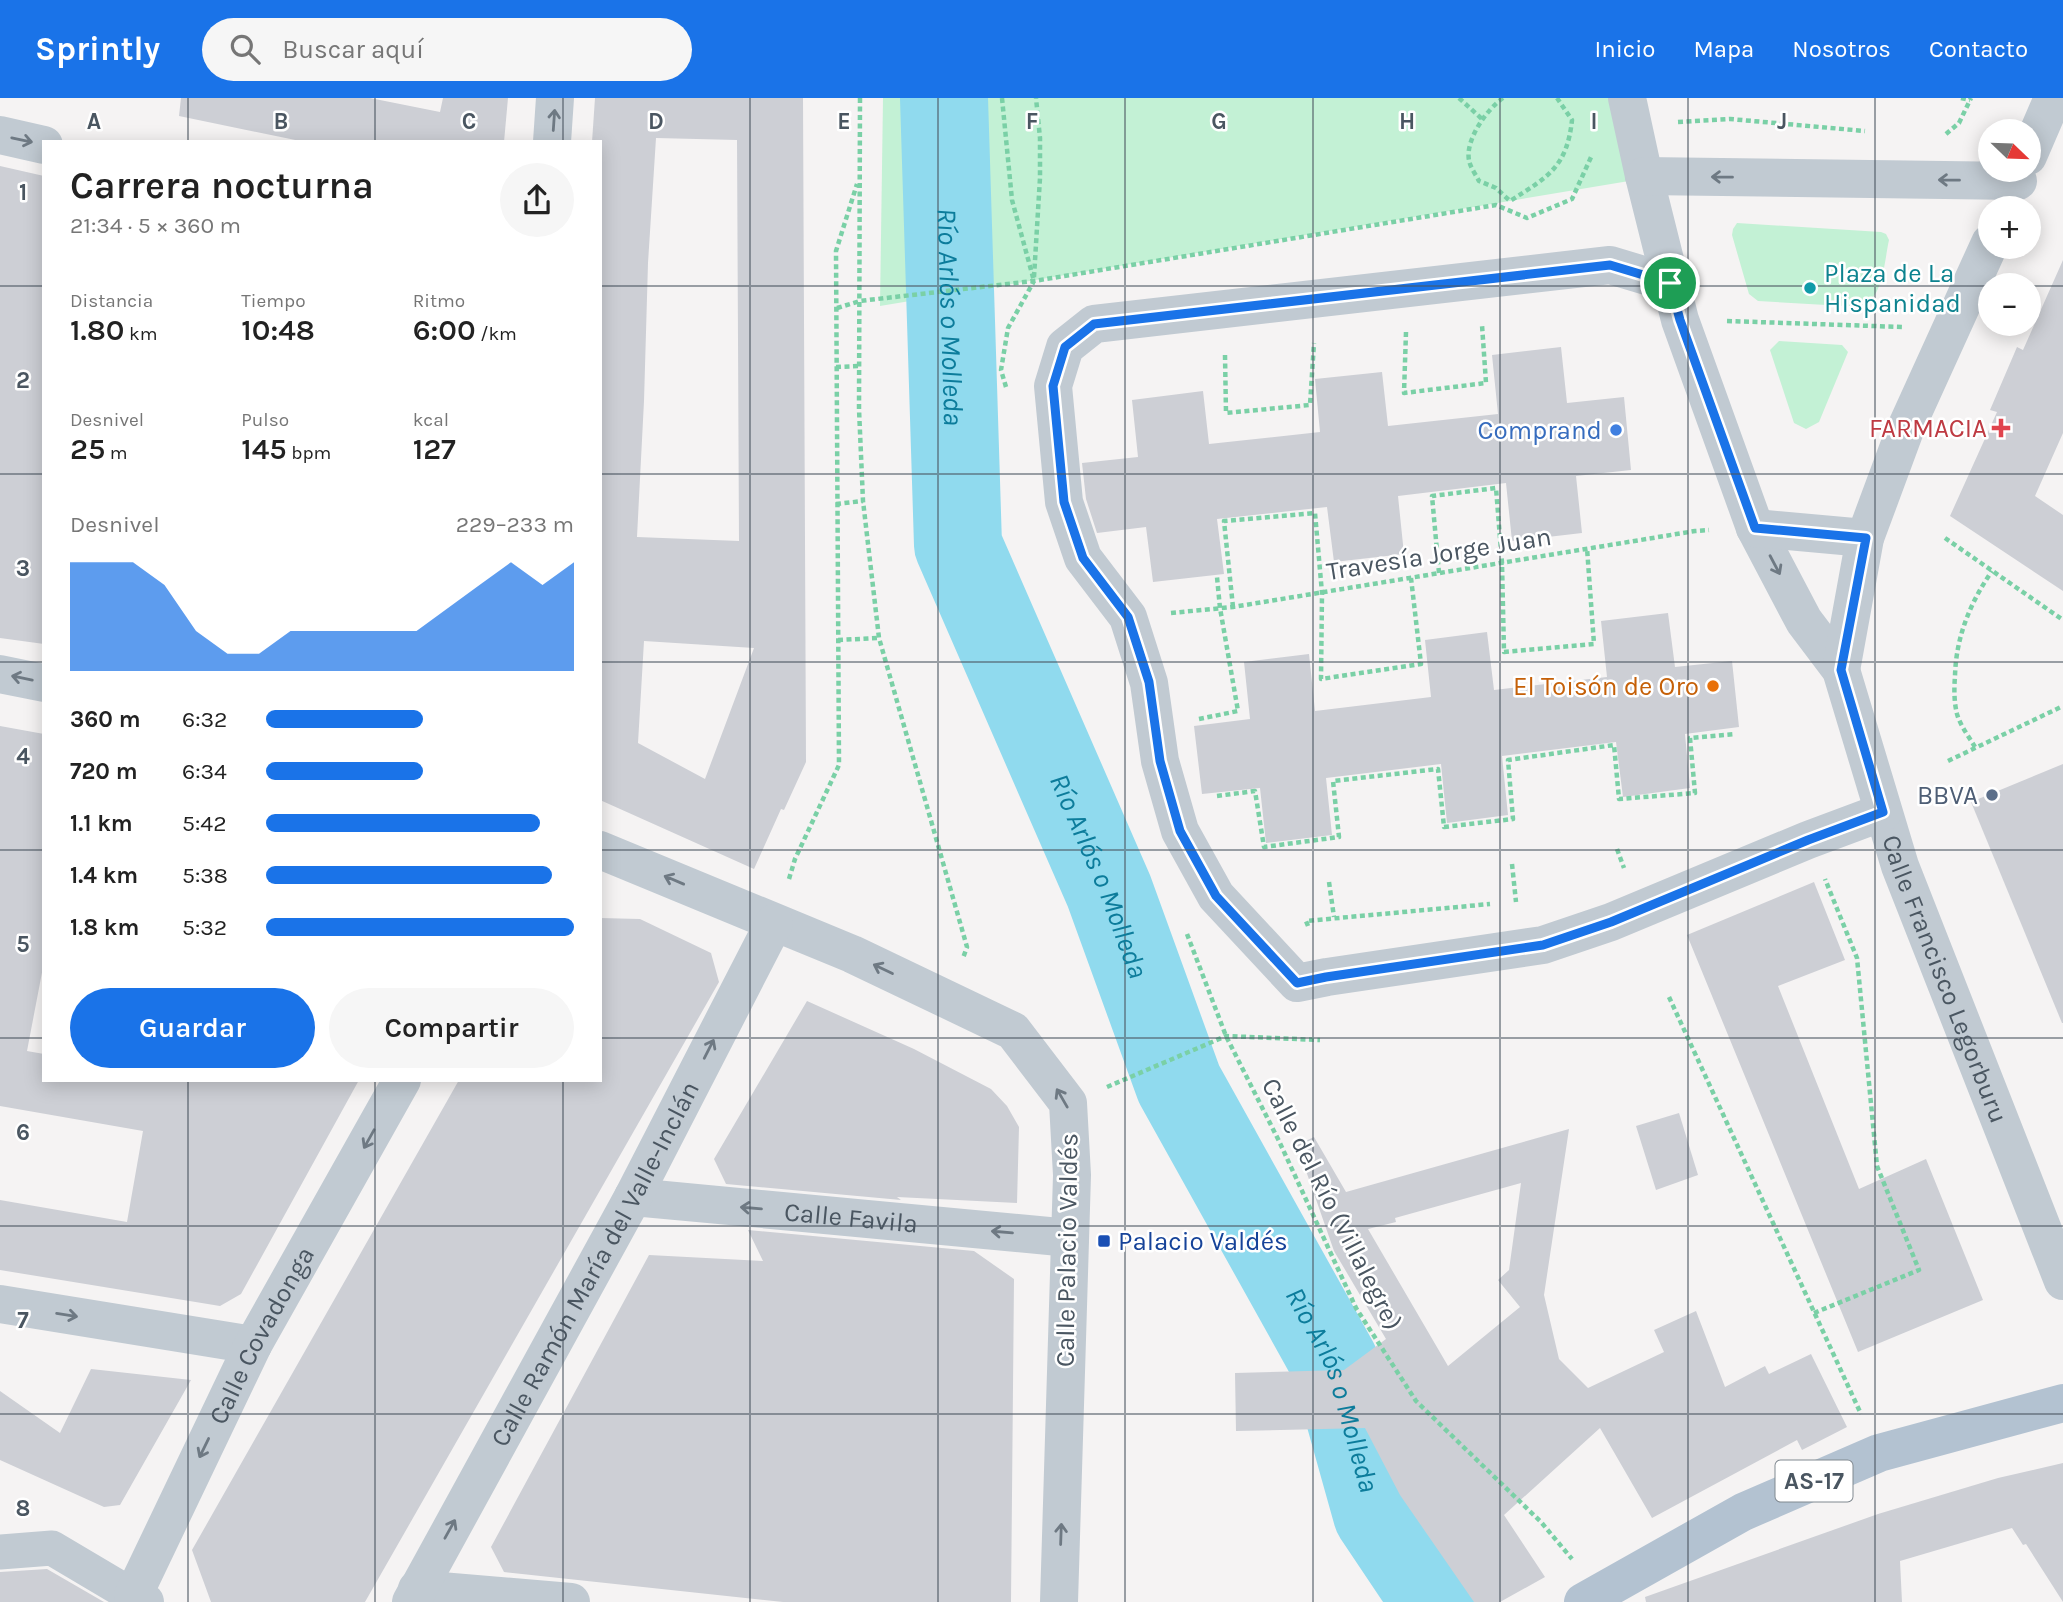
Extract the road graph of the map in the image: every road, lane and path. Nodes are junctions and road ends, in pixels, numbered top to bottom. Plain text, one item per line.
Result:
1 (555, 98) edge
2 (860, 98) edge
3 (1002, 98) edge
4 (1036, 98) edge
5 (1459, 98) edge
6 (1503, 98) edge
7 (1557, 98) edge
8 (1961, 98) edge
9 (2053, 98) edge
10 (1971, 99) edge
11 (1630, 111) edge
12 (1482, 119) junction
13 (2041, 126) edge
14 (1874, 132) dead end
15 (0, 135) edge
16 (1937, 135) dead end
17 (552, 140) edge
18 (42, 145) edge
19 (1644, 176) junction
20 (1978, 179) edge
21 (859, 180) junction
22 (1983, 259) edge
23 (1034, 281) junction
24 (1670, 283) junction
25 (860, 301) junction
26 (837, 308) junction
27 (1680, 320) junction
28 (1482, 325) dead end
29 (1951, 328) junction
30 (1406, 331) dead end
31 (1314, 342) dead end
32 (1225, 355) dead end
33 (860, 366) junction
34 (836, 367) junction
35 (1008, 396) dead end
36 (863, 501) junction
37 (836, 504) junction
38 (1755, 528) junction
39 (1866, 538) junction
40 (1945, 538) dead end
41 (1587, 548) junction
42 (1502, 563) junction
43 (1992, 571) junction
44 (1439, 573) junction
45 (1217, 577) dead end
46 (1410, 578) junction
47 (1322, 593) junction
48 (1233, 607) junction
49 (1220, 608) junction
50 (1128, 617) junction
51 (2063, 620) edge
52 (879, 638) junction
53 (838, 640) junction
54 (1841, 670) junction
55 (0, 674) edge
56 (42, 683) edge
57 (2063, 706) edge
58 (1197, 720) dead end
59 (1735, 734) dead end
60 (1975, 747) junction
61 (1948, 761) dead end
62 (1206, 798) dead end
63 (1883, 812) junction
64 (1808, 840) junction
65 (1617, 849) dead end
66 (602, 851) edge
67 (796, 859) dead end
68 (1511, 864) dead end
69 (1628, 878) dead end
70 (1329, 882) dead end
71 (1528, 899) dead end
72 (1503, 903) dead end
73 (1334, 917) junction
74 (775, 923) junction
75 (1184, 924) dead end
76 (967, 947) dead end
77 (1326, 977) junction
78 (1669, 997) dead end
79 (1226, 1036) junction
80 (1320, 1040) dead end
81 (401, 1082) edge
82 (1068, 1104) junction
83 (633, 1197) junction
84 (1070, 1238) junction
85 (2063, 1281) edge
86 (0, 1304) edge
87 (1814, 1313) junction
88 (253, 1345) junction
89 (2063, 1403) edge
90 (1879, 1453) junction
91 (0, 1552) edge
92 (414, 1595) edge
93 (1591, 1597) edge
94 (139, 1599) edge
95 (571, 1602) edge
96 (1059, 1602) edge

17 -> 1 street
2 - 21 path
3 - 23 path
4 - 23 path
5 - 12 path
6 - 12 path
7 - 12 path
8 - 10 path
9 - 13 street
10 - 16 path
11 - 14 path
11 - 19 street
11 - 23 path
15 -> 18 street
20 -> 19 street
19 - 24 street
21 - 25 path
21 - 26 path
22 - 29 street
23 - 25 path
23 - 35 path
24 - 27 street
24 - 50 street
25 - 26 path
25 - 33 path
26 - 34 path
27 - 29 path
27 - 38 street
28 - 30 path
29 - 39 street
31 - 32 path
33 - 34 path
33 - 36 path
34 - 37 path
36 - 37 path
36 - 52 path
37 - 53 path
38 - 39 street
38 - 41 path, Travesía Jorge Juan
38 -> 54 street
39 - 54 street
40 - 43 path
41 - 42 path, Travesía Jorge Juan
41 - 42 path
42 - 44 path, Travesía Jorge Juan
42 - 44 path
43 - 51 path
43 - 60 path
44 - 46 path, Travesía Jorge Juan
45 - 49 path
46 - 47 path, Travesía Jorge Juan
46 - 47 path
47 - 48 path, Travesía Jorge Juan
47 - 48 path
48 - 49 path, Travesía Jorge Juan
49 - 50 path, Travesía Jorge Juan
49 - 58 path
50 - 77 street
52 - 53 path
52 - 76 path
53 - 67 path
54 - 63 street, Calle Francisco Legorburu
56 -> 55 street
57 - 60 path
59 - 62 path
60 - 61 path
63 - 64 street
63 - 85 street, Calle Francisco Legorburu
64 - 77 street
64 - 87 path
65 - 69 path
74 -> 66 street, Calle Palacio Valdés
68 - 71 path
70 - 73 path
72 - 73 path
73 - 77 path
82 -> 74 street, Calle Palacio Valdés
83 -> 74 street, Calle Ramón María del Valle-Inclán
75 - 79 path, Calle del Río (Villalegre)
78 - 87 path
79 - 80 path
79 - 82 path
79 - 93 path, Calle del Río (Villalegre)
81 -> 88 street, Calle Covadonga
82 - 84 street, Calle Palacio Valdés
84 -> 83 street, Calle Favila
92 -> 83 street, Calle Ramón María del Valle-Inclán
96 -> 84 street, Calle Palacio Valdés
86 -> 88 street
87 - 90 path
88 -> 94 street, Calle Covadonga
89 - 90 main road, AS-17
90 - 93 main road, AS-17
91 - 94 street
92 - 95 street

